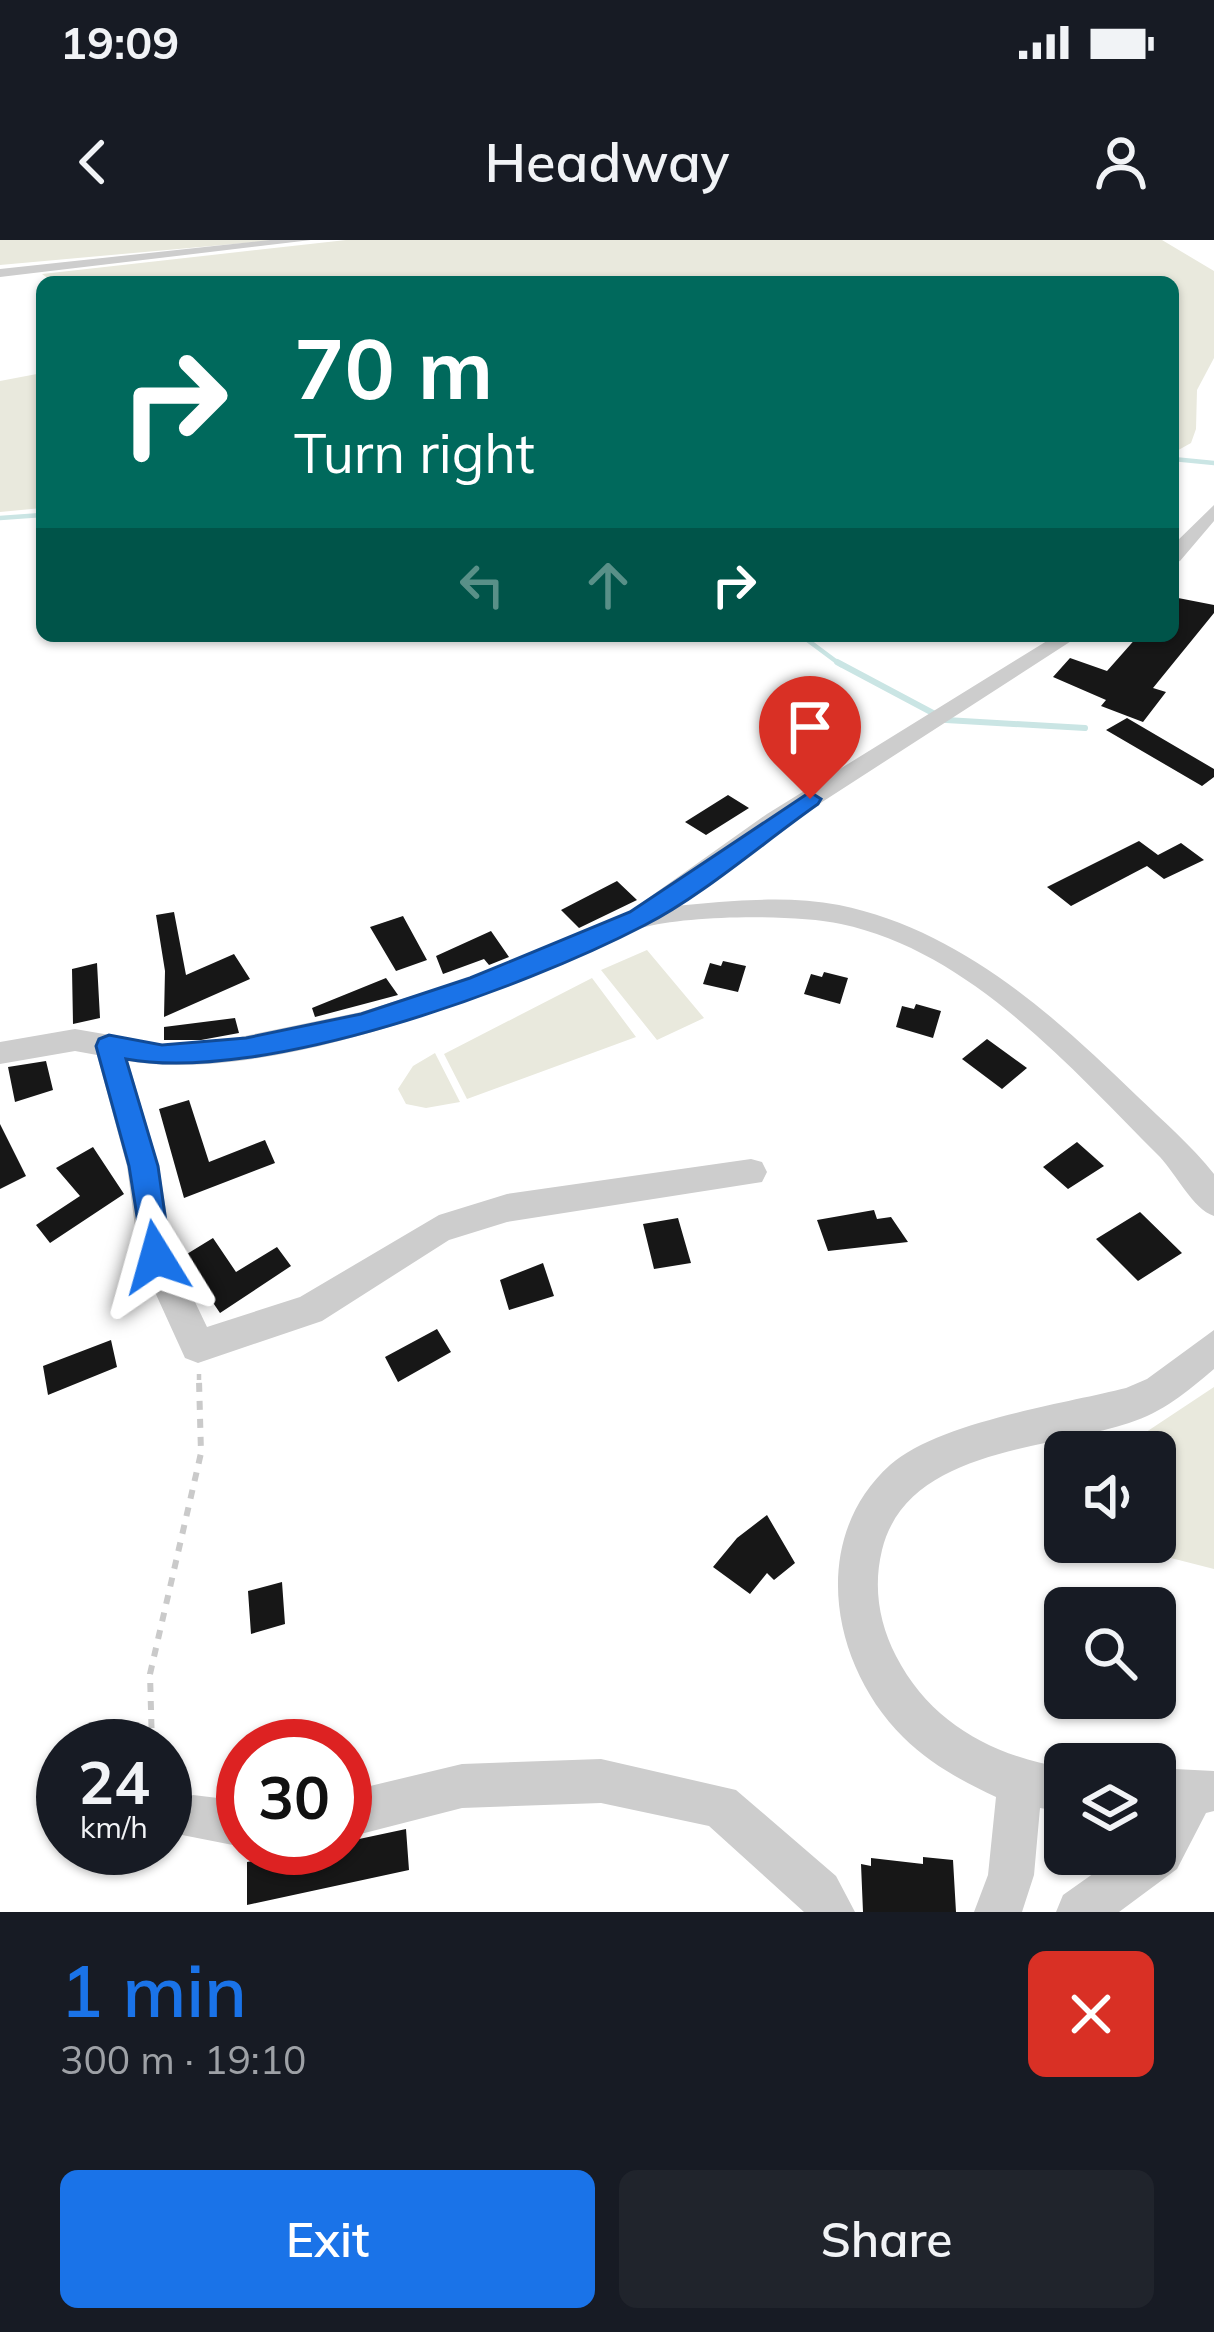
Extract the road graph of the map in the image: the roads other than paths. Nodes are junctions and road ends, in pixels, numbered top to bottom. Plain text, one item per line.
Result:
1 (163, 240) edge
2 (304, 240) edge
3 (156, 255) junction
4 (0, 273) edge
5 (1214, 510) edge
6 (1179, 549) edge
7 (1059, 642) edge
8 (639, 918) junction
9 (109, 1046) junction
10 (0, 1053) edge
11 (751, 1172) dead end
12 (1214, 1202) edge
13 (1214, 1347) edge
14 (1019, 1786) junction
15 (1044, 1788) edge
16 (1188, 1791) edge
17 (372, 1808) edge
18 (193, 1818) dead end
19 (216, 1820) edge
20 (831, 1912) edge
21 (998, 1912) edge
22 (1080, 1912) edge

1 - 3 street
2 - 3 street
3 - 4 street
5 - 6 street
7 - 8 street
8 - 9 street
8 - 12 street
9 - 10 street
9 - 11 street
13 - 14 street
14 - 15 street
14 - 21 street
16 - 22 street
17 - 20 street
18 - 19 street

